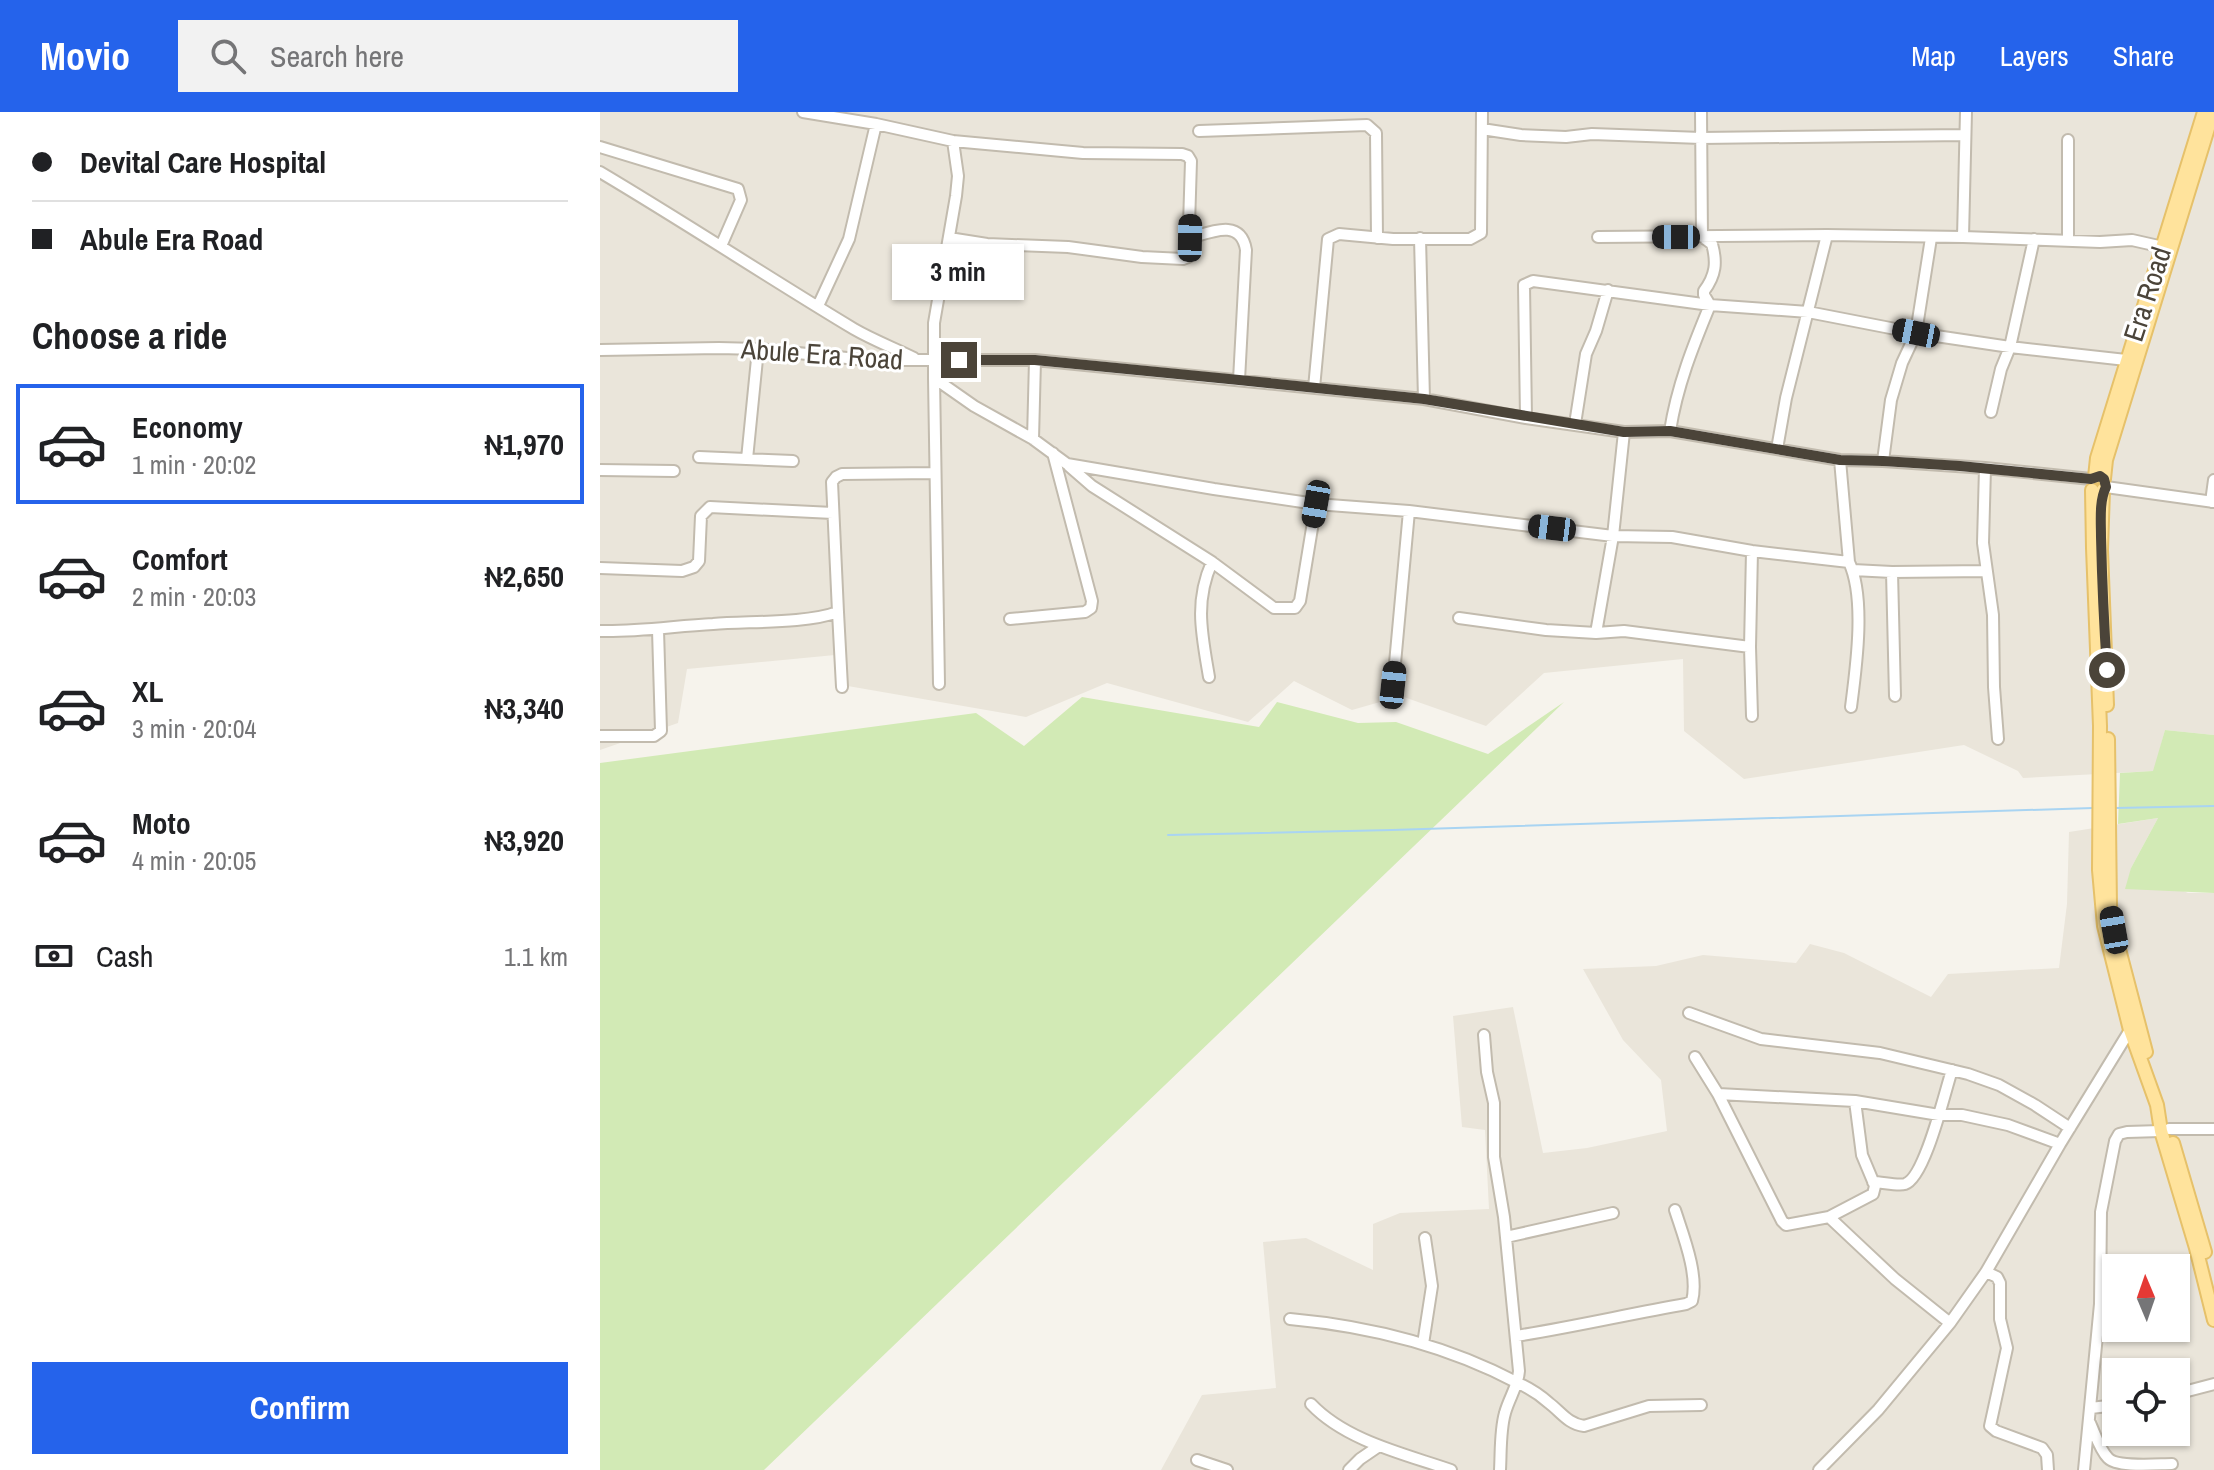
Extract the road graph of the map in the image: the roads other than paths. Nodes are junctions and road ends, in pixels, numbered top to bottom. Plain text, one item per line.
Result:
1 (803, 112) edge
2 (1482, 112) edge
3 (1701, 112) edge
4 (1966, 112) edge
5 (2204, 112) edge
6 (2213, 112) edge
7 (870, 119) edge
8 (1482, 129) junction
9 (1199, 131) dead end
10 (1965, 135) junction
11 (1701, 138) junction
12 (2068, 140) dead end
13 (953, 141) junction
14 (600, 147) edge
15 (600, 172) edge
16 (1827, 235) junction
17 (1598, 237) dead end
18 (1702, 237) junction
19 (1963, 237) junction
20 (949, 238) junction
21 (1190, 238) junction
22 (1377, 238) junction
23 (1420, 238) junction
24 (1931, 238) junction
25 (2034, 239) junction
26 (2068, 240) junction
27 (721, 246) junction
28 (2163, 247) junction
29 (1608, 290) junction
30 (1710, 305) junction
31 (818, 306) junction
32 (1808, 312) junction
33 (1916, 333) junction
34 (2010, 347) junction
35 (758, 349) junction
36 (600, 350) edge
37 (917, 360) junction
38 (934, 360) junction
39 (1035, 360) junction
40 (2126, 360) junction
41 (934, 378) junction
42 (1239, 380) junction
43 (1314, 388) junction
44 (1424, 399) junction
45 (1991, 412) dead end
46 (1526, 418) junction
47 (1575, 424) junction
48 (1670, 431) junction
49 (1624, 432) junction
50 (1033, 439) junction
51 (1777, 449) junction
52 (1053, 453) junction
53 (699, 457) dead end
54 (747, 459) junction
55 (1840, 460) junction
56 (793, 461) dead end
57 (1883, 461) junction
58 (1067, 464) junction
59 (1985, 468) junction
60 (600, 470) edge
61 (674, 471) dead end
62 (935, 473) junction
63 (2214, 480) edge
64 (2098, 483) junction
65 (2212, 502) edge
66 (1316, 504) junction
67 (1409, 511) junction
68 (833, 513) junction
69 (1613, 536) junction
70 (1752, 551) junction
71 (1212, 562) junction
72 (1851, 566) junction
73 (600, 568) edge
74 (1987, 571) junction
75 (1892, 572) junction
76 (838, 612) junction
77 (1459, 618) dead end
78 (1010, 619) dead end
79 (658, 630) junction
80 (600, 631) edge
81 (1596, 633) junction
82 (1750, 647) junction
83 (1209, 677) dead end
84 (939, 684) dead end
85 (1393, 685) dead end
86 (842, 687) dead end
87 (1895, 696) dead end
88 (1851, 707) dead end
89 (1752, 716) dead end
90 (600, 736) edge
91 (1998, 739) dead end
92 (2103, 824) junction
93 (1689, 1013) dead end
94 (2130, 1030) junction
95 (1484, 1035) dead end
96 (1695, 1057) dead end
97 (1952, 1070) junction
98 (1718, 1094) junction
99 (1855, 1101) junction
100 (1939, 1115) junction
101 (2070, 1128) junction
102 (2214, 1129) edge
103 (2165, 1130) junction
104 (2060, 1144) junction
105 (1873, 1182) junction
106 (1675, 1210) dead end
107 (1613, 1213) dead end
108 (1829, 1217) junction
109 (1506, 1237) junction
110 (1425, 1238) dead end
111 (1986, 1272) junction
112 (2214, 1286) edge
113 (1290, 1319) dead end
114 (2214, 1320) edge
115 (1950, 1323) junction
116 (1516, 1336) junction
117 (1423, 1344) junction
118 (1518, 1383) junction
119 (2214, 1384) edge
120 (2190, 1390) edge
121 (1311, 1404) dead end
122 (1701, 1405) dead end
123 (2102, 1407) edge
124 (2091, 1408) junction
125 (2090, 1423) junction
126 (1379, 1446) junction
127 (1197, 1460) dead end
128 (2172, 1464) dead end
129 (1227, 1470) edge
130 (1349, 1470) edge
131 (1451, 1470) edge
132 (1500, 1470) edge
133 (1819, 1470) edge
134 (2048, 1470) edge
135 (2084, 1470) edge

1 - 7 street
2 - 8 street
3 - 11 street
4 - 10 street
5 - 28 main road, Era Road
6 - 64 main road
7 - 13 street
7 - 31 street
8 - 11 street
8 - 23 street
9 - 22 street
10 - 11 street
10 - 19 street
11 - 18 street
12 - 26 street
13 - 20 street
13 - 21 street
14 - 27 street
15 - 27 street
16 - 18 street
16 - 24 street
16 - 32 street
17 - 18 street
18 - 30 street
19 - 24 street
19 - 25 street
20 - 21 street
20 - 38 street
21 - 42 street
22 - 23 street
22 - 43 street
23 - 44 street
24 - 33 street
25 - 26 street
25 - 34 street
26 - 28 street
27 - 31 street
28 - 40 main road, Era Road
29 - 30 street
29 - 46 street
29 - 47 street
30 - 32 street
30 - 48 street
31 - 37 street
32 - 33 street
32 - 51 street
33 - 34 street
33 - 57 street
34 - 40 street
34 - 45 street
35 - 36 street, Abule Era Road
35 - 37 street, Abule Era Road
35 - 54 street
37 - 38 street, Abule Era Road
38 - 39 street, Abule Era Road
38 - 41 street
39 - 42 street, Abule Era Road
39 - 50 street
40 - 64 main road, Era Road
41 - 50 street
41 - 62 street
42 - 43 street, Abule Era Road
43 - 44 street, Abule Era Road
44 - 46 street, Abule Era Road
46 - 47 street, Abule Era Road
47 - 49 street, Abule Era Road
48 - 49 street, Abule Era Road
48 - 51 street, Abule Era Road
49 - 69 street
50 - 52 street
51 - 55 street, Abule Era Road
52 - 58 street
52 - 78 street
53 - 54 street
54 - 56 street
55 - 57 street, Abule Era Road
55 - 72 street
57 - 59 street, Abule Era Road
58 - 66 street
58 - 71 street
59 - 64 street, Abule Era Road
59 - 74 street
60 - 61 street
62 - 68 street
62 - 84 street
63 - 65 street
64 - 65 street, Abule Era Road
64 - 92 main road
66 - 67 street
66 - 71 street
67 - 69 street
67 - 85 street
68 - 73 street
68 - 76 street
69 - 70 street
69 - 81 street
70 - 72 street
70 - 82 street
71 - 83 street
72 - 75 street
72 - 88 street
74 - 75 street
74 - 91 street
75 - 87 street
76 - 79 street
76 - 86 street
77 - 81 street
79 - 80 street
79 - 90 street
81 - 82 street
82 - 89 street
92 - 94 main road
92 - 103 main road
93 - 97 street
94 - 101 street
94 - 103 main road
95 - 109 street
96 - 98 street
97 - 100 street
97 - 101 street
98 - 99 street
98 - 108 street
99 - 100 street
99 - 105 street
100 - 104 street
100 - 105 street
101 - 104 street
102 - 103 street
103 - 112 main road
103 - 114 main road
103 - 124 street
104 - 111 street
105 - 108 street
106 - 116 street
107 - 109 street
108 - 115 street
109 - 116 street
110 - 117 street
111 - 115 street
111 - 134 street
113 - 117 street
115 - 133 street
116 - 118 street
117 - 118 street
118 - 122 street
118 - 132 street
119 - 120 street
121 - 126 street
123 - 124 street
124 - 125 street
125 - 128 street
125 - 135 street
126 - 130 street
126 - 131 street
127 - 129 street

